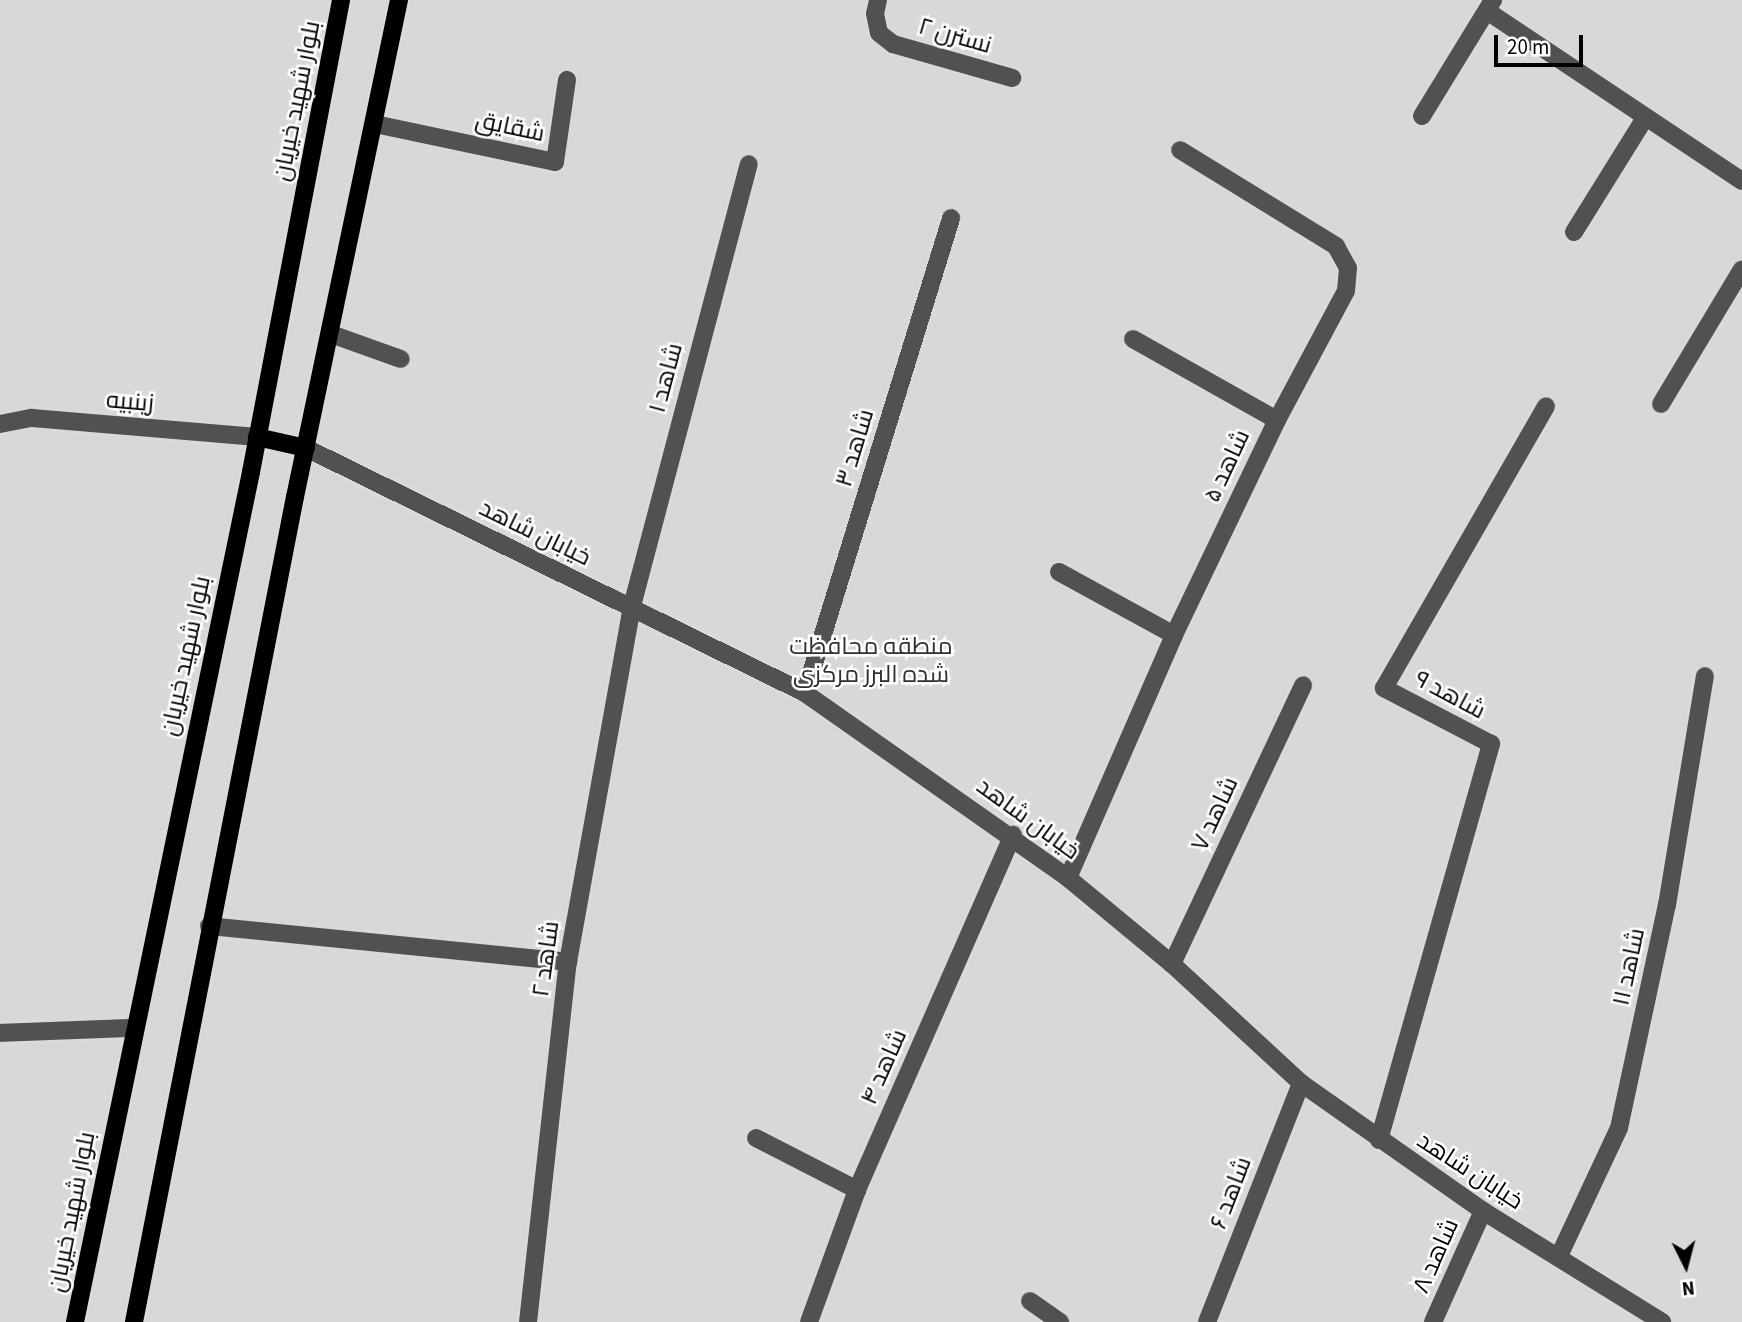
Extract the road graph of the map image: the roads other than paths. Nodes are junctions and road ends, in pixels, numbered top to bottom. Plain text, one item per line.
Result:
1 (341, 0) edge
2 (399, 0) edge
3 (878, 0) edge
4 (1490, 6) edge
5 (1012, 78) dead end
6 (567, 80) dead end
7 (1422, 116) dead end
8 (1645, 118) junction
9 (375, 124) junction
10 (1180, 150) dead end
11 (749, 164) dead end
12 (1742, 181) edge
13 (951, 218) dead end
14 (1574, 232) dead end
15 (1742, 269) edge
16 (331, 334) junction
17 (1133, 339) dead end
18 (401, 359) dead end
19 (1661, 404) dead end
20 (1546, 406) dead end
21 (1277, 420) junction
22 (0, 424) edge
23 (257, 437) junction
24 (306, 448) junction
25 (1059, 572) dead end
26 (632, 606) junction
27 (1174, 635) junction
28 (1705, 676) dead end
29 (1303, 685) dead end
30 (805, 692) junction
31 (1013, 835) junction
32 (1068, 878) junction
33 (209, 926) junction
34 (568, 962) junction
35 (1172, 964) junction
36 (132, 1028) junction
37 (0, 1033) edge
38 (1301, 1083) junction
39 (756, 1138) dead end
40 (1379, 1140) junction
41 (857, 1190) junction
42 (1483, 1211) junction
43 (1559, 1256) junction
44 (1030, 1301) dead end
45 (75, 1322) edge
46 (134, 1322) edge
47 (528, 1322) edge
48 (809, 1322) edge
49 (1060, 1322) edge
50 (1207, 1322) edge
51 (1433, 1322) edge
52 (1662, 1322) edge

1 - 23 main road, بلوار شهید خیریان
2 - 9 main road
3 - 5 street, نسترن ۲
4 - 7 street
4 - 8 street
6 - 9 street, شقایق
8 - 12 street
8 - 14 street
9 - 16 main road
10 - 21 street, شاهد ۵
11 - 26 street, شاهد ۱
13 - 30 street, شاهد ۳
15 - 19 street
16 - 18 street
16 - 24 main road
17 - 21 street
20 - 40 street, شاهد ۹
21 - 27 street, شاهد ۵
22 - 23 street, زینبیه
23 - 24 main road
23 - 36 main road, بلوار شهید خیریان
24 - 26 street, خیابان شاهد
24 - 33 main road
25 - 27 street
26 - 30 street, خیابان شاهد
26 - 34 street, شاهد ۲
27 - 32 street, شاهد ۵
28 - 43 street, شاهد ۱۱
29 - 35 street, شاهد ۷
30 - 31 street, خیابان شاهد
31 - 32 street, خیابان شاهد
31 - 41 street, شاهد ۴
32 - 35 street, خیابان شاهد
33 - 34 street
33 - 46 main road
34 - 47 street, شاهد ۲
35 - 38 street, خیابان شاهد
36 - 37 street
36 - 45 main road, بلوار شهید خیریان
38 - 40 street, خیابان شاهد
38 - 50 street, شاهد ۶
39 - 41 street
40 - 42 street, خیابان شاهد
41 - 48 street, شاهد ۴
42 - 43 street, خیابان شاهد
42 - 51 street, شاهد ۸
43 - 52 street, خیابان شاهد
44 - 49 street

